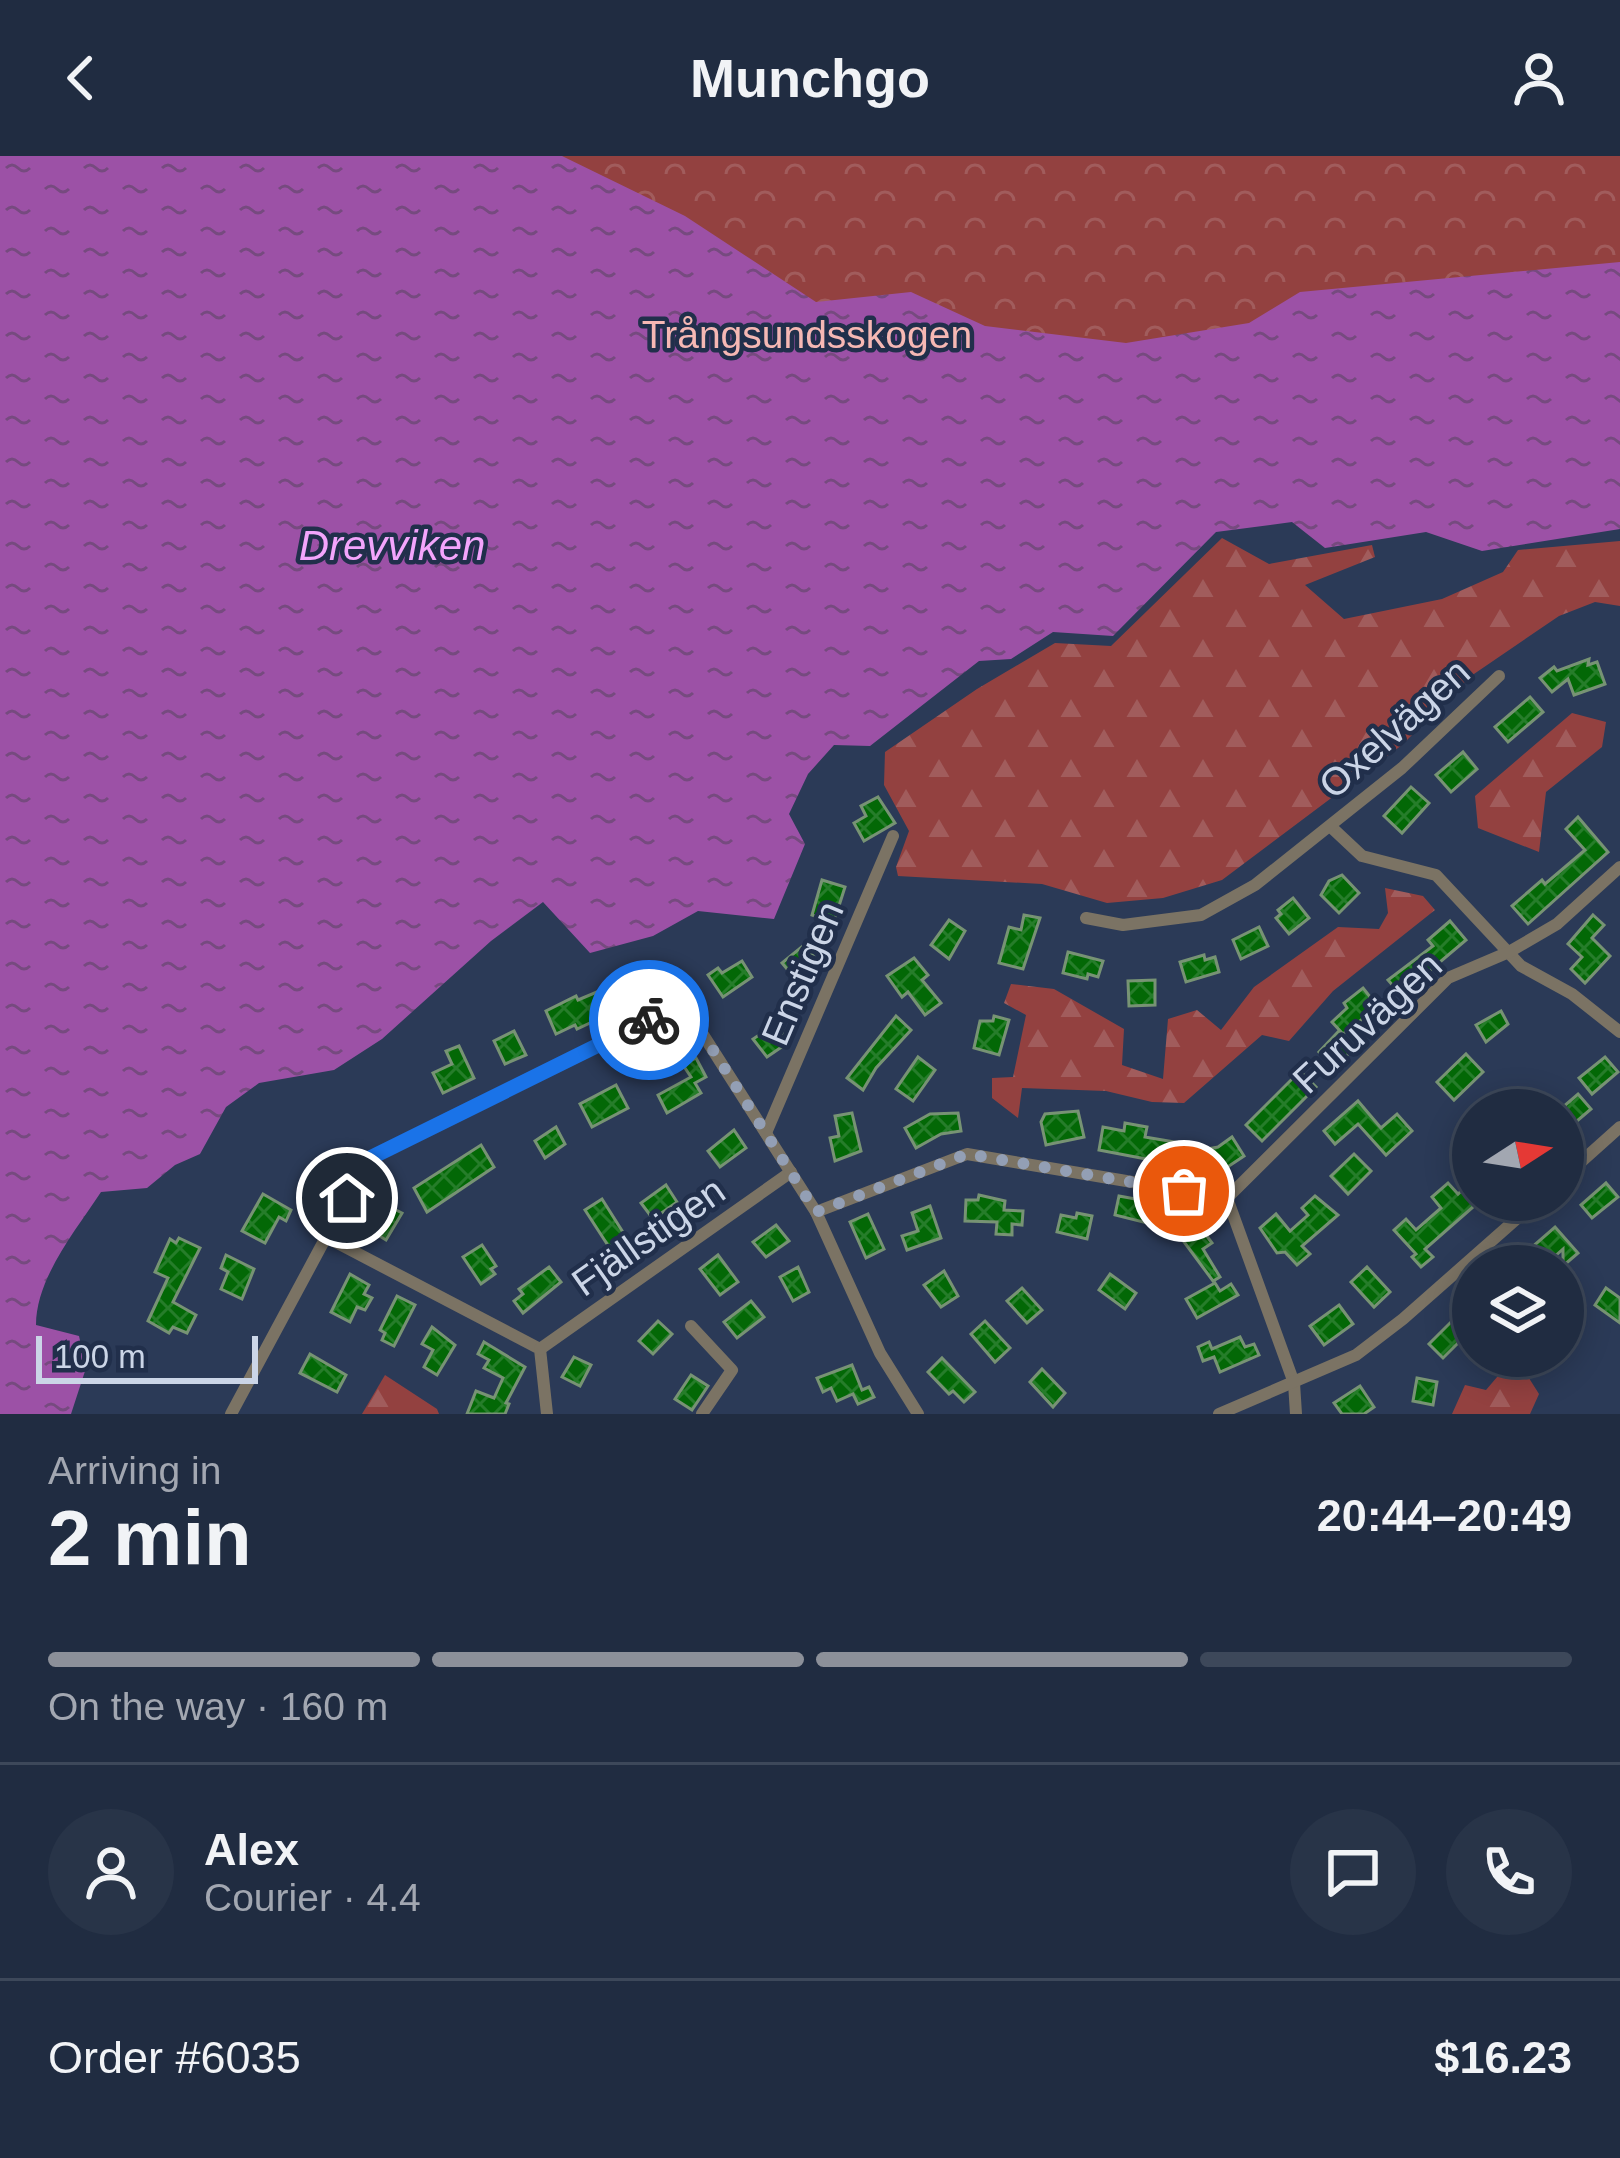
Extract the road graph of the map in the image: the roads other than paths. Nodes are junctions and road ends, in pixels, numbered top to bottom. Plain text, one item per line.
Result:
1 (1499, 676) dead end
2 (1330, 826) junction
3 (893, 836) dead end
4 (1620, 867) edge
5 (1086, 918) dead end
6 (1509, 952) junction
7 (1620, 1032) edge
8 (1620, 1127) edge
9 (766, 1133) junction
10 (1584, 1159) edge
11 (790, 1172) junction
12 (1227, 1198) junction
13 (816, 1212) junction
14 (1514, 1221) edge
15 (326, 1237) junction
16 (691, 1326) dead end
17 (540, 1349) junction
18 (1294, 1384) junction
19 (231, 1414) edge
20 (547, 1414) edge
21 (702, 1414) edge
22 (918, 1414) edge
23 (1219, 1414) edge
24 (1296, 1414) edge

1 - 2 street, Oxelvägen
2 - 5 street, Oxelvägen
2 - 6 street, Oxelvägen
3 - 9 street, Enstigen
4 - 6 street, Furuvägen
6 - 7 street, Oxelvägen
6 - 12 street, Furuvägen
8 - 10 street
9 - 11 street
9 - 15 street
11 - 13 street
11 - 17 street, Fjällstigen
12 - 13 street
12 - 18 street
13 - 22 street
14 - 18 street
15 - 17 street
15 - 19 street
16 - 21 street
17 - 20 street
18 - 23 street
18 - 24 street

